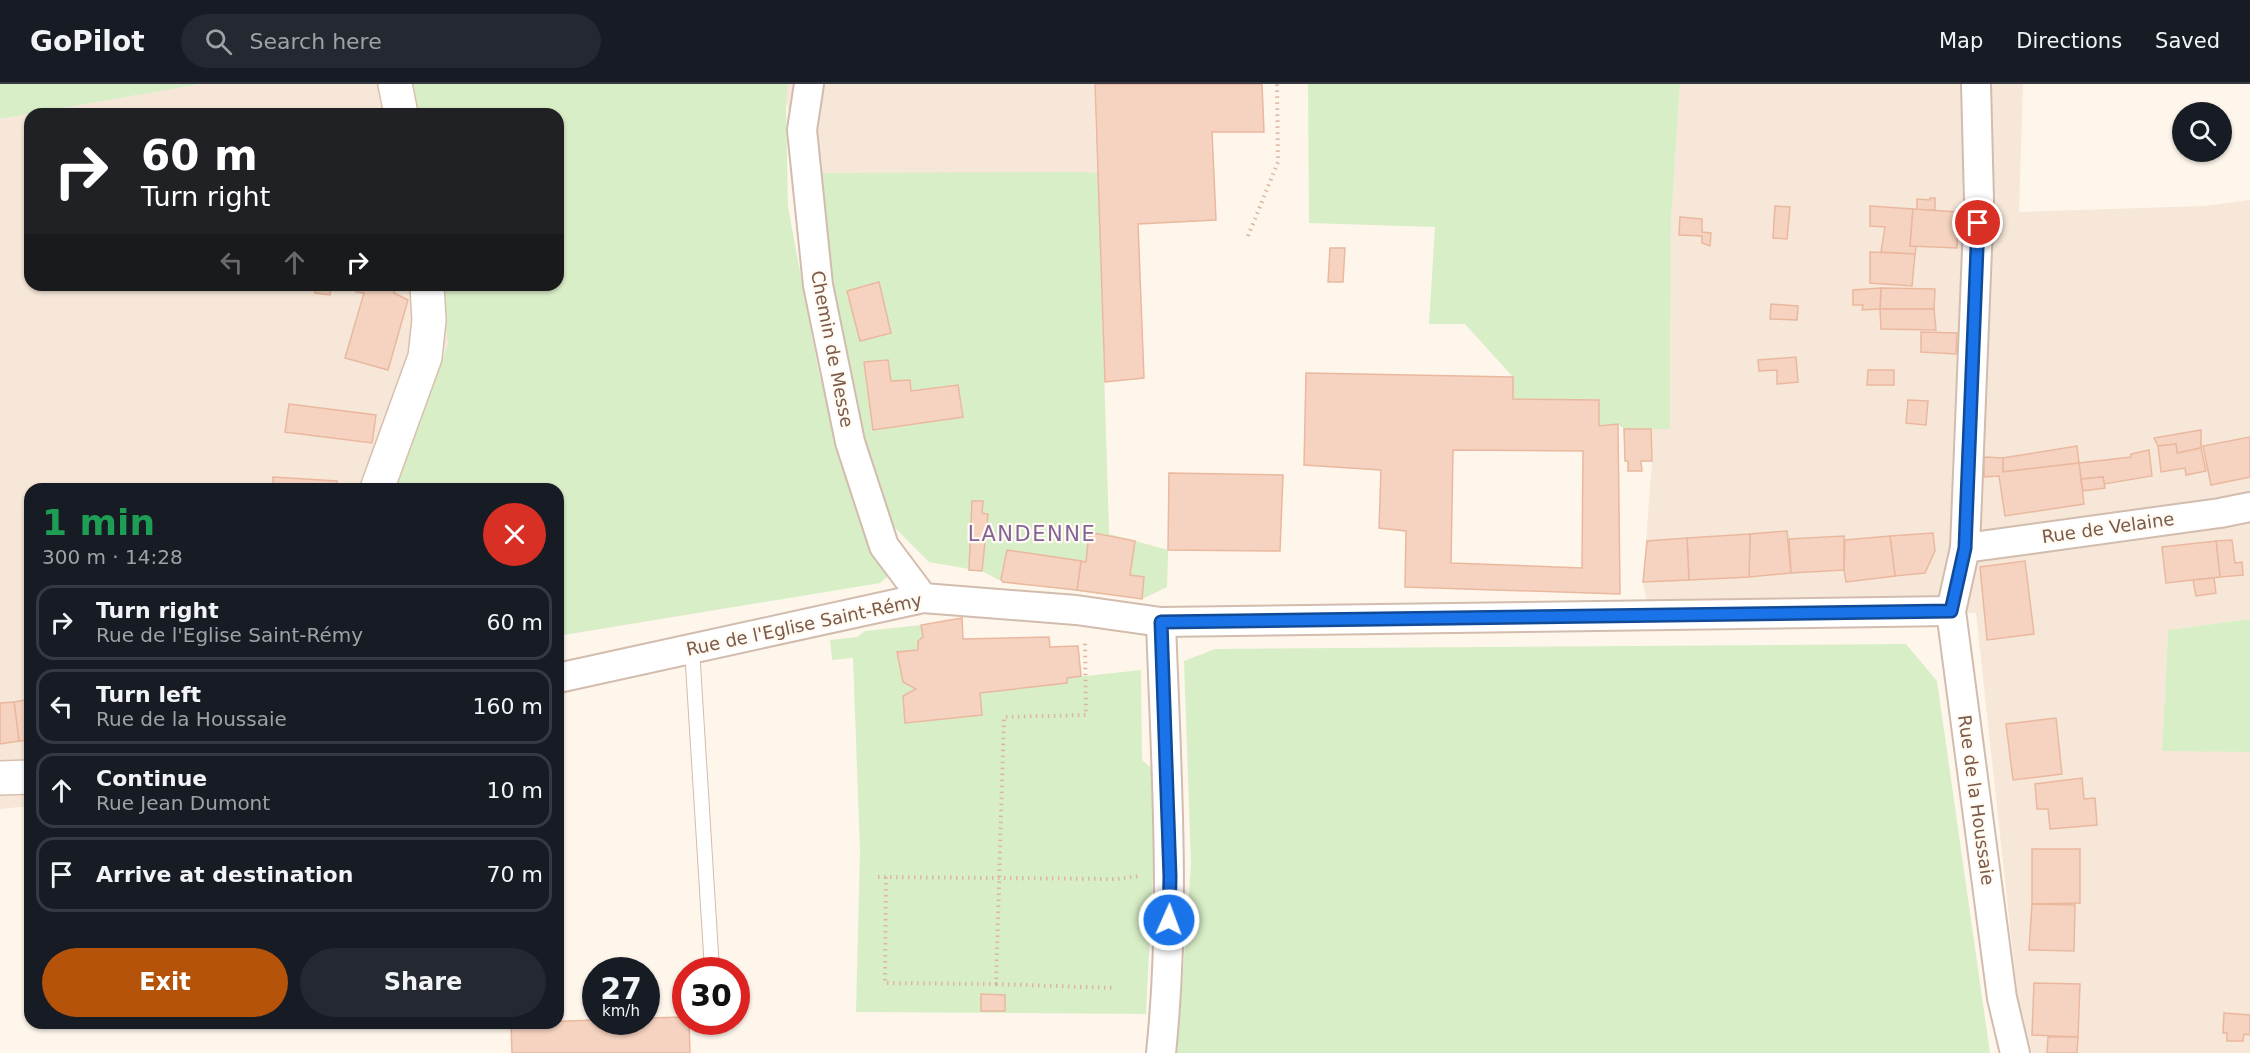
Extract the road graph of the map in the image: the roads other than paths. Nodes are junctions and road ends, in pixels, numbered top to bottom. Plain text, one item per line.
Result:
1 (395, 84) edge
2 (809, 84) edge
3 (1976, 84) edge
4 (400, 108) edge
5 (427, 291) edge
6 (379, 483) edge
7 (2250, 507) edge
8 (1965, 548) junction
9 (923, 598) junction
10 (1951, 611) junction
11 (1161, 622) junction
12 (692, 649) junction
13 (564, 677) edge
14 (24, 777) edge
15 (0, 778) edge
16 (711, 957) edge
17 (1161, 1053) edge
18 (2015, 1053) edge

1 - 4 street
2 - 9 street, Chemin de Messe
3 - 8 street, Rue de la Houssaie
5 - 6 street
7 - 8 street, Rue de Velaine
8 - 10 street, Rue de la Houssaie
9 - 11 street, Rue de l'Eglise Saint-Rémy
9 - 12 street, Rue de l'Eglise Saint-Rémy
10 - 11 street, Rue de l'Eglise Saint-Rémy
10 - 18 street, Rue de la Houssaie
11 - 17 street
12 - 13 street, Rue de l'Eglise Saint-Rémy
12 - 16 lane
14 - 15 street

